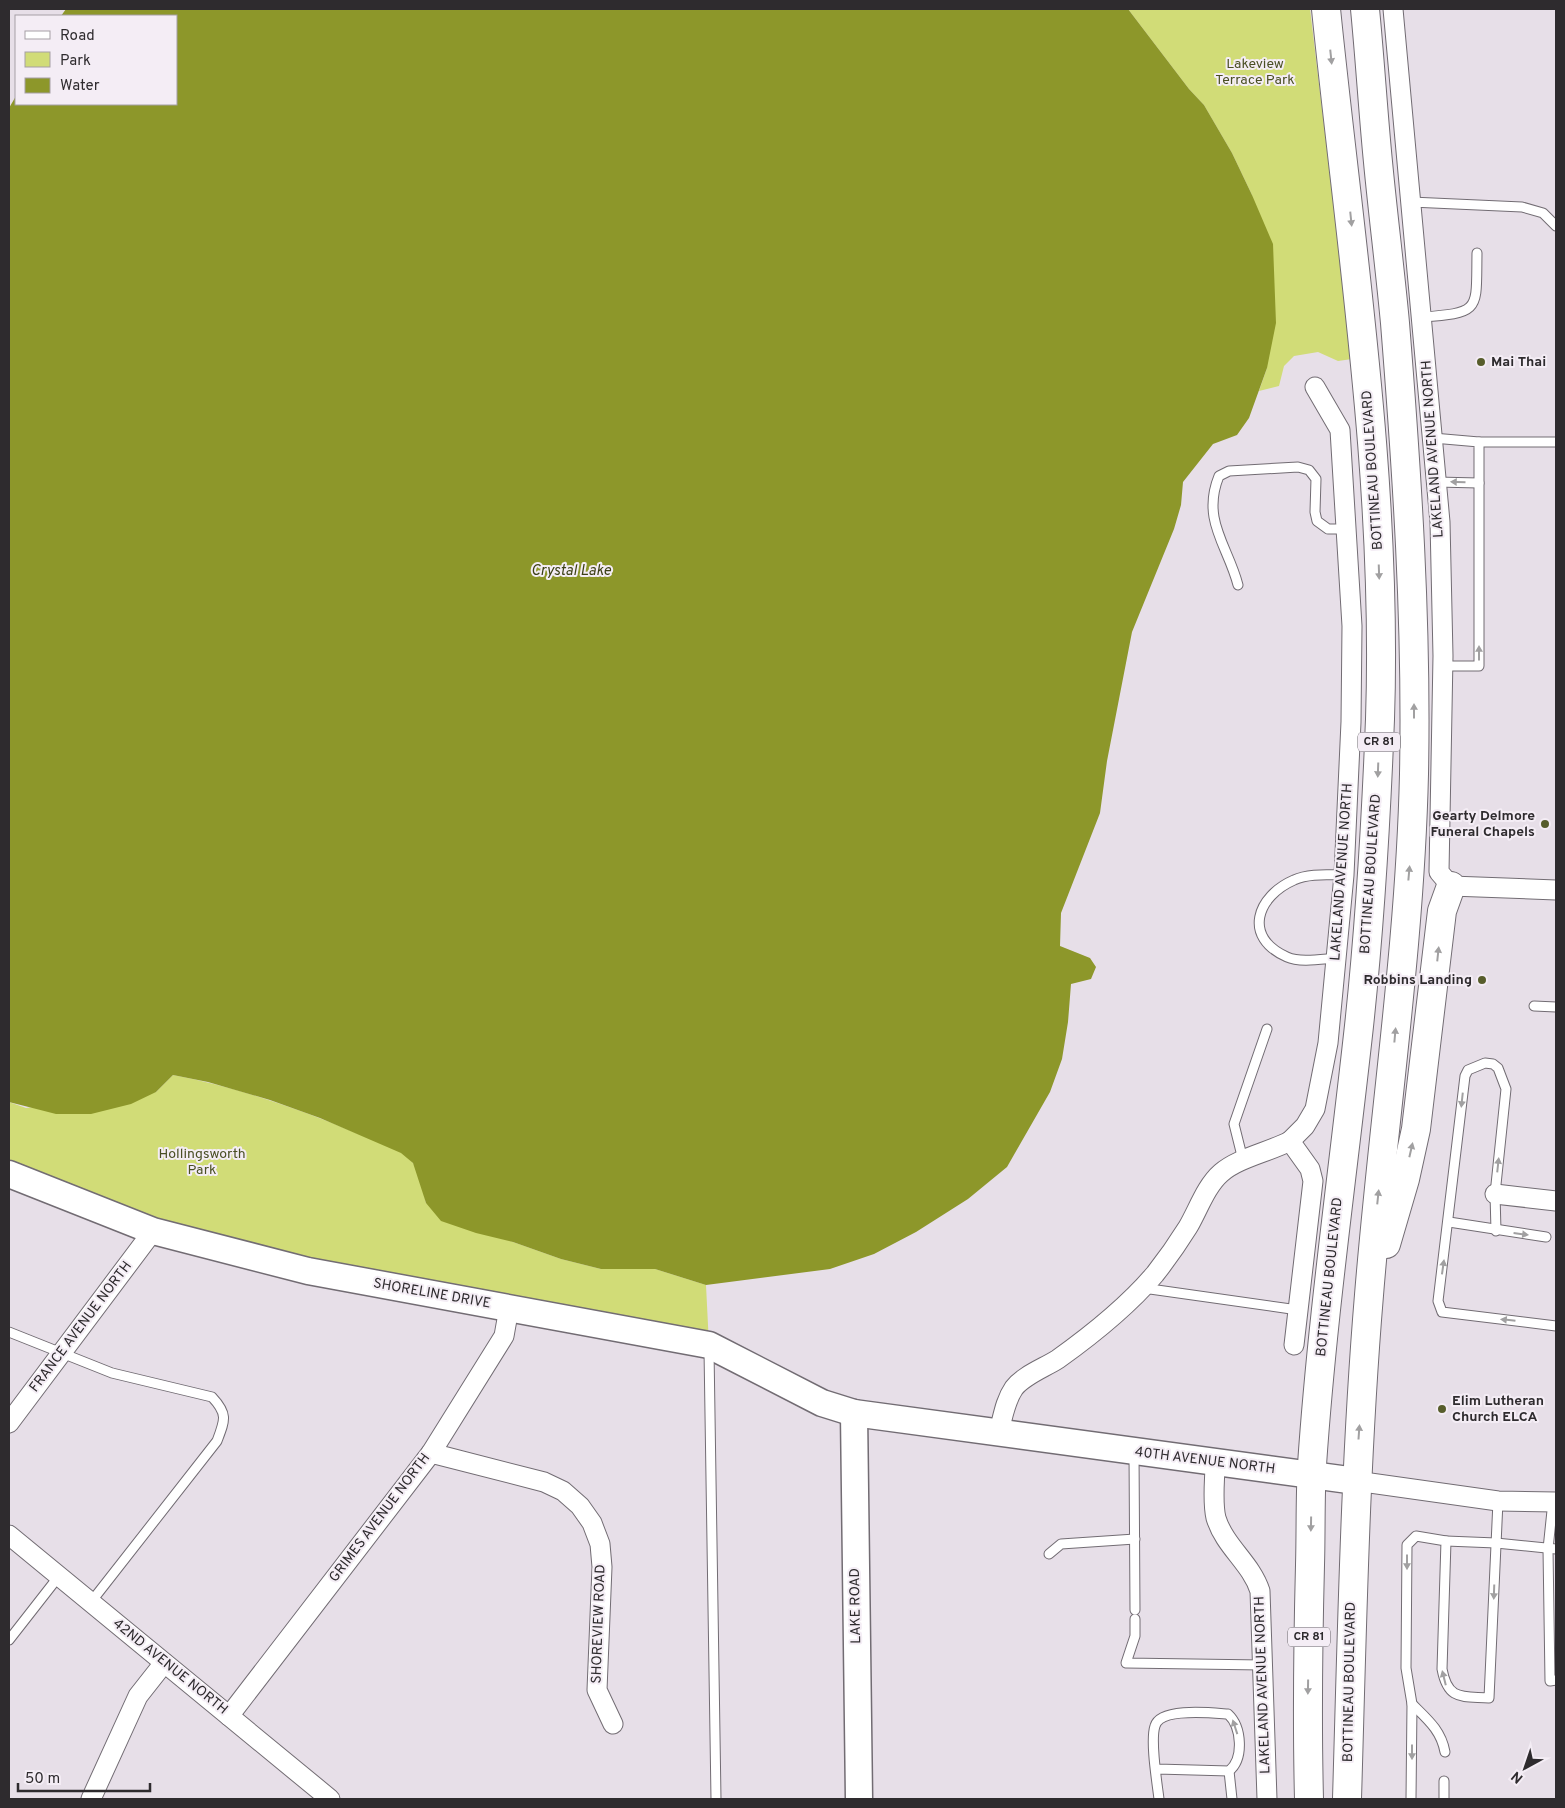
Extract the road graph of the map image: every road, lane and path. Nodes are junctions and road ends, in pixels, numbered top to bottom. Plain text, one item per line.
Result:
1 (1326, 9) edge
2 (1365, 9) edge
3 (1393, 9) edge
4 (1411, 202) junction
5 (1556, 226) edge
6 (1477, 252) dead end
7 (1422, 317) junction
8 (1315, 387) dead end
9 (1433, 438) junction
10 (1479, 442) junction
11 (1556, 442) edge
12 (1436, 482) junction
13 (1479, 483) junction
14 (1348, 529) junction
15 (1238, 585) dead end
16 (1443, 666) junction
17 (1344, 876) junction
18 (1451, 886) junction
19 (1556, 890) edge
20 (1337, 958) junction
21 (1534, 1006) dead end
22 (1556, 1007) edge
23 (1267, 1029) dead end
24 (1290, 1141) junction
25 (1243, 1160) junction
26 (9, 1174) edge
27 (1495, 1194) junction
28 (1556, 1201) edge
29 (1449, 1222) junction
30 (153, 1231) junction
31 (1496, 1231) junction
32 (1546, 1237) dead end
33 (1141, 1288) junction
34 (1369, 1298) junction
35 (509, 1308) junction
36 (1298, 1310) junction
37 (1556, 1326) edge
38 (9, 1332) edge
39 (709, 1345) junction
40 (1294, 1345) dead end
41 (61, 1352) junction
42 (854, 1413) junction
43 (9, 1423) edge
44 (999, 1431) junction
45 (431, 1452) junction
46 (1134, 1452) junction
47 (1215, 1463) junction
48 (1312, 1475) junction
49 (1356, 1481) junction
50 (1498, 1501) junction
51 (1555, 1501) edge
52 (9, 1535) edge
53 (1135, 1539) junction
54 (1446, 1541) junction
55 (1496, 1543) junction
56 (1552, 1549) edge
57 (1049, 1554) dead end
58 (59, 1576) junction
59 (91, 1602) junction
60 (9, 1640) edge
61 (164, 1663) junction
62 (1262, 1665) junction
63 (1556, 1680) edge
64 (1412, 1704) junction
65 (229, 1716) junction
66 (613, 1724) dead end
67 (1445, 1752) dead end
68 (1157, 1768) junction
69 (1229, 1771) junction
70 (1444, 1781) dead end
71 (91, 1799) edge
72 (330, 1799) edge
73 (716, 1799) edge
74 (858, 1799) edge
75 (1159, 1799) edge
76 (1232, 1799) edge
77 (1267, 1799) edge
78 (1309, 1799) edge
79 (1347, 1799) edge
80 (1411, 1799) edge
81 (1444, 1799) edge

1 -> 48 main road, BOTTINEAU BOULEVARD / CR 81
34 -> 2 main road, BOTTINEAU BOULEVARD / CR 81
3 - 4 street, LAKELAND AVENUE NORTH
4 - 5 lane
4 - 7 street, LAKELAND AVENUE NORTH
6 - 7 lane
7 - 9 street, LAKELAND AVENUE NORTH
8 - 14 street, LAKELAND AVENUE NORTH
9 - 10 lane
9 - 12 street, LAKELAND AVENUE NORTH
10 - 11 lane
10 - 13 lane
13 -> 12 lane
12 - 16 street, LAKELAND AVENUE NORTH
16 -> 13 lane
14 - 15 lane
14 - 17 street, LAKELAND AVENUE NORTH
16 - 18 street, LAKELAND AVENUE NORTH
17 - 20 street, LAKELAND AVENUE NORTH
17 - 20 lane
18 - 19 street
34 -> 18 main road
20 - 24 street, LAKELAND AVENUE NORTH
21 - 22 lane
23 - 25 lane
24 - 25 street
24 - 36 street
25 - 33 street
26 - 30 street, SHORELINE DRIVE
27 - 28 street
27 -> 29 lane
27 - 31 lane
29 - 31 lane
37 -> 29 lane
30 - 35 street, SHORELINE DRIVE
30 - 41 street, FRANCE AVENUE NORTH
31 -> 32 lane
33 - 36 lane
33 - 44 street
49 -> 34 main road, BOTTINEAU BOULEVARD / CR 81
35 - 39 street, SHORELINE DRIVE
35 - 45 street, GRIMES AVENUE NORTH
36 - 40 street
38 - 41 lane
39 - 42 street, SHORELINE DRIVE
39 - 73 lane
41 - 43 street, FRANCE AVENUE NORTH
41 - 59 lane
42 - 44 street, 40TH AVENUE NORTH
42 - 74 street, LAKE ROAD
44 - 46 street, 40TH AVENUE NORTH
45 - 65 street, GRIMES AVENUE NORTH
45 - 66 street, SHOREVIEW ROAD
46 - 47 street, 40TH AVENUE NORTH
46 - 53 lane
47 - 48 street, 40TH AVENUE NORTH
47 - 62 street, LAKELAND AVENUE NORTH
48 - 49 street, 40TH AVENUE NORTH
48 -> 78 main road, BOTTINEAU BOULEVARD / CR 81
49 - 50 street, 40TH AVENUE NORTH
49 - 79 main road, BOTTINEAU BOULEVARD / CR 81
50 - 51 street, 40TH AVENUE NORTH
50 - 55 lane
51 - 56 lane
52 - 58 street, 42ND AVENUE NORTH
53 - 57 lane
53 - 62 lane
54 - 55 lane
55 -> 54 lane
54 -> 64 lane
55 - 56 lane
56 - 63 lane
58 - 59 street, 42ND AVENUE NORTH
58 - 60 lane
59 - 61 street, 42ND AVENUE NORTH
61 - 65 street, 42ND AVENUE NORTH
61 - 71 street
62 - 77 street, LAKELAND AVENUE NORTH
64 - 67 lane
64 -> 80 lane
65 - 72 street, 42ND AVENUE NORTH
68 - 69 lane
69 -> 68 lane
68 - 75 lane
69 - 76 lane
70 - 81 lane

